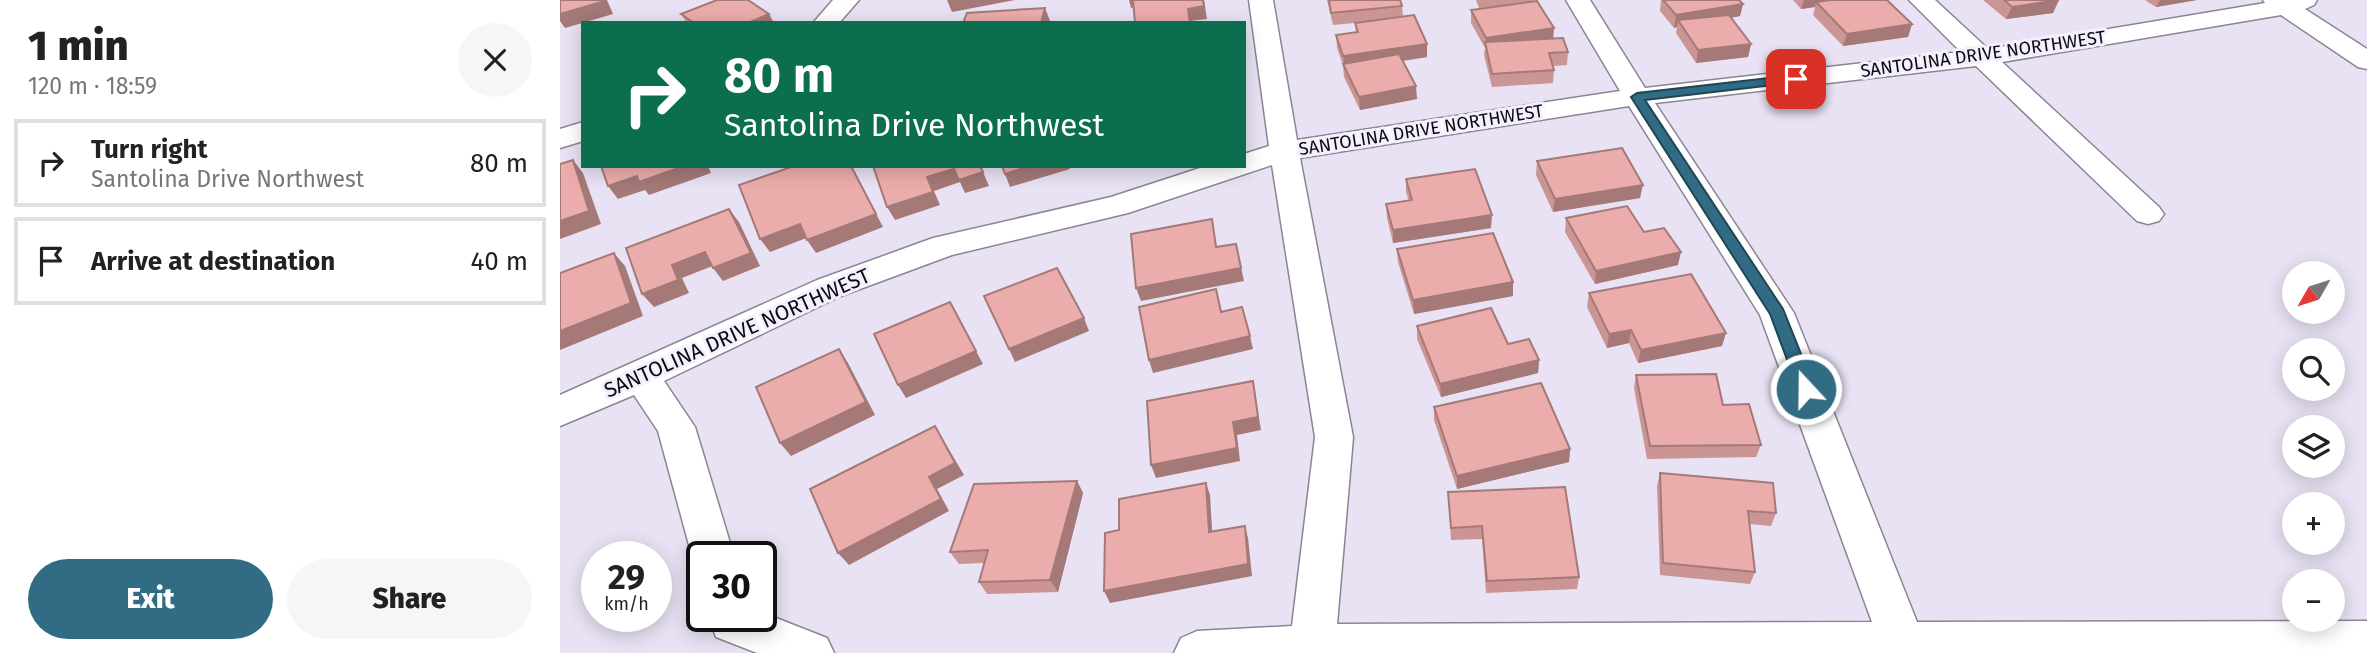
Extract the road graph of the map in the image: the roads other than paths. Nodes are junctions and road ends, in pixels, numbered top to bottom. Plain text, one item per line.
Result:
1 (847, 0) edge
2 (1261, 0) edge
3 (1578, 0) edge
4 (1921, 0) edge
5 (2289, 2) edge
6 (827, 21) edge
7 (1980, 58) junction
8 (2367, 61) edge
9 (1637, 97) junction
10 (581, 132) edge
11 (560, 139) edge
12 (1283, 151) junction
13 (1246, 163) edge
14 (1231, 168) edge
15 (2148, 214) dead end
16 (641, 376) junction
17 (560, 411) edge
18 (709, 541) edge
19 (757, 632) edge
20 (2367, 642) edge
21 (1903, 644) junction
22 (1312, 646) junction
23 (811, 653) edge
24 (1197, 653) edge

1 - 6 street
2 - 12 street
3 - 9 street
4 - 7 street
5 - 7 street, SANTOLINA DRIVE NORTHWEST
5 - 8 street
7 - 9 street, SANTOLINA DRIVE NORTHWEST
7 - 15 street
9 - 12 street, SANTOLINA DRIVE NORTHWEST
9 - 21 street
10 - 11 street
12 - 13 street, SANTOLINA DRIVE NORTHWEST
12 - 22 street
14 - 16 street, SANTOLINA DRIVE NORTHWEST
16 - 17 street, SANTOLINA DRIVE NORTHWEST
16 - 18 street
19 - 23 street
20 - 21 street
21 - 22 street
22 - 24 street

